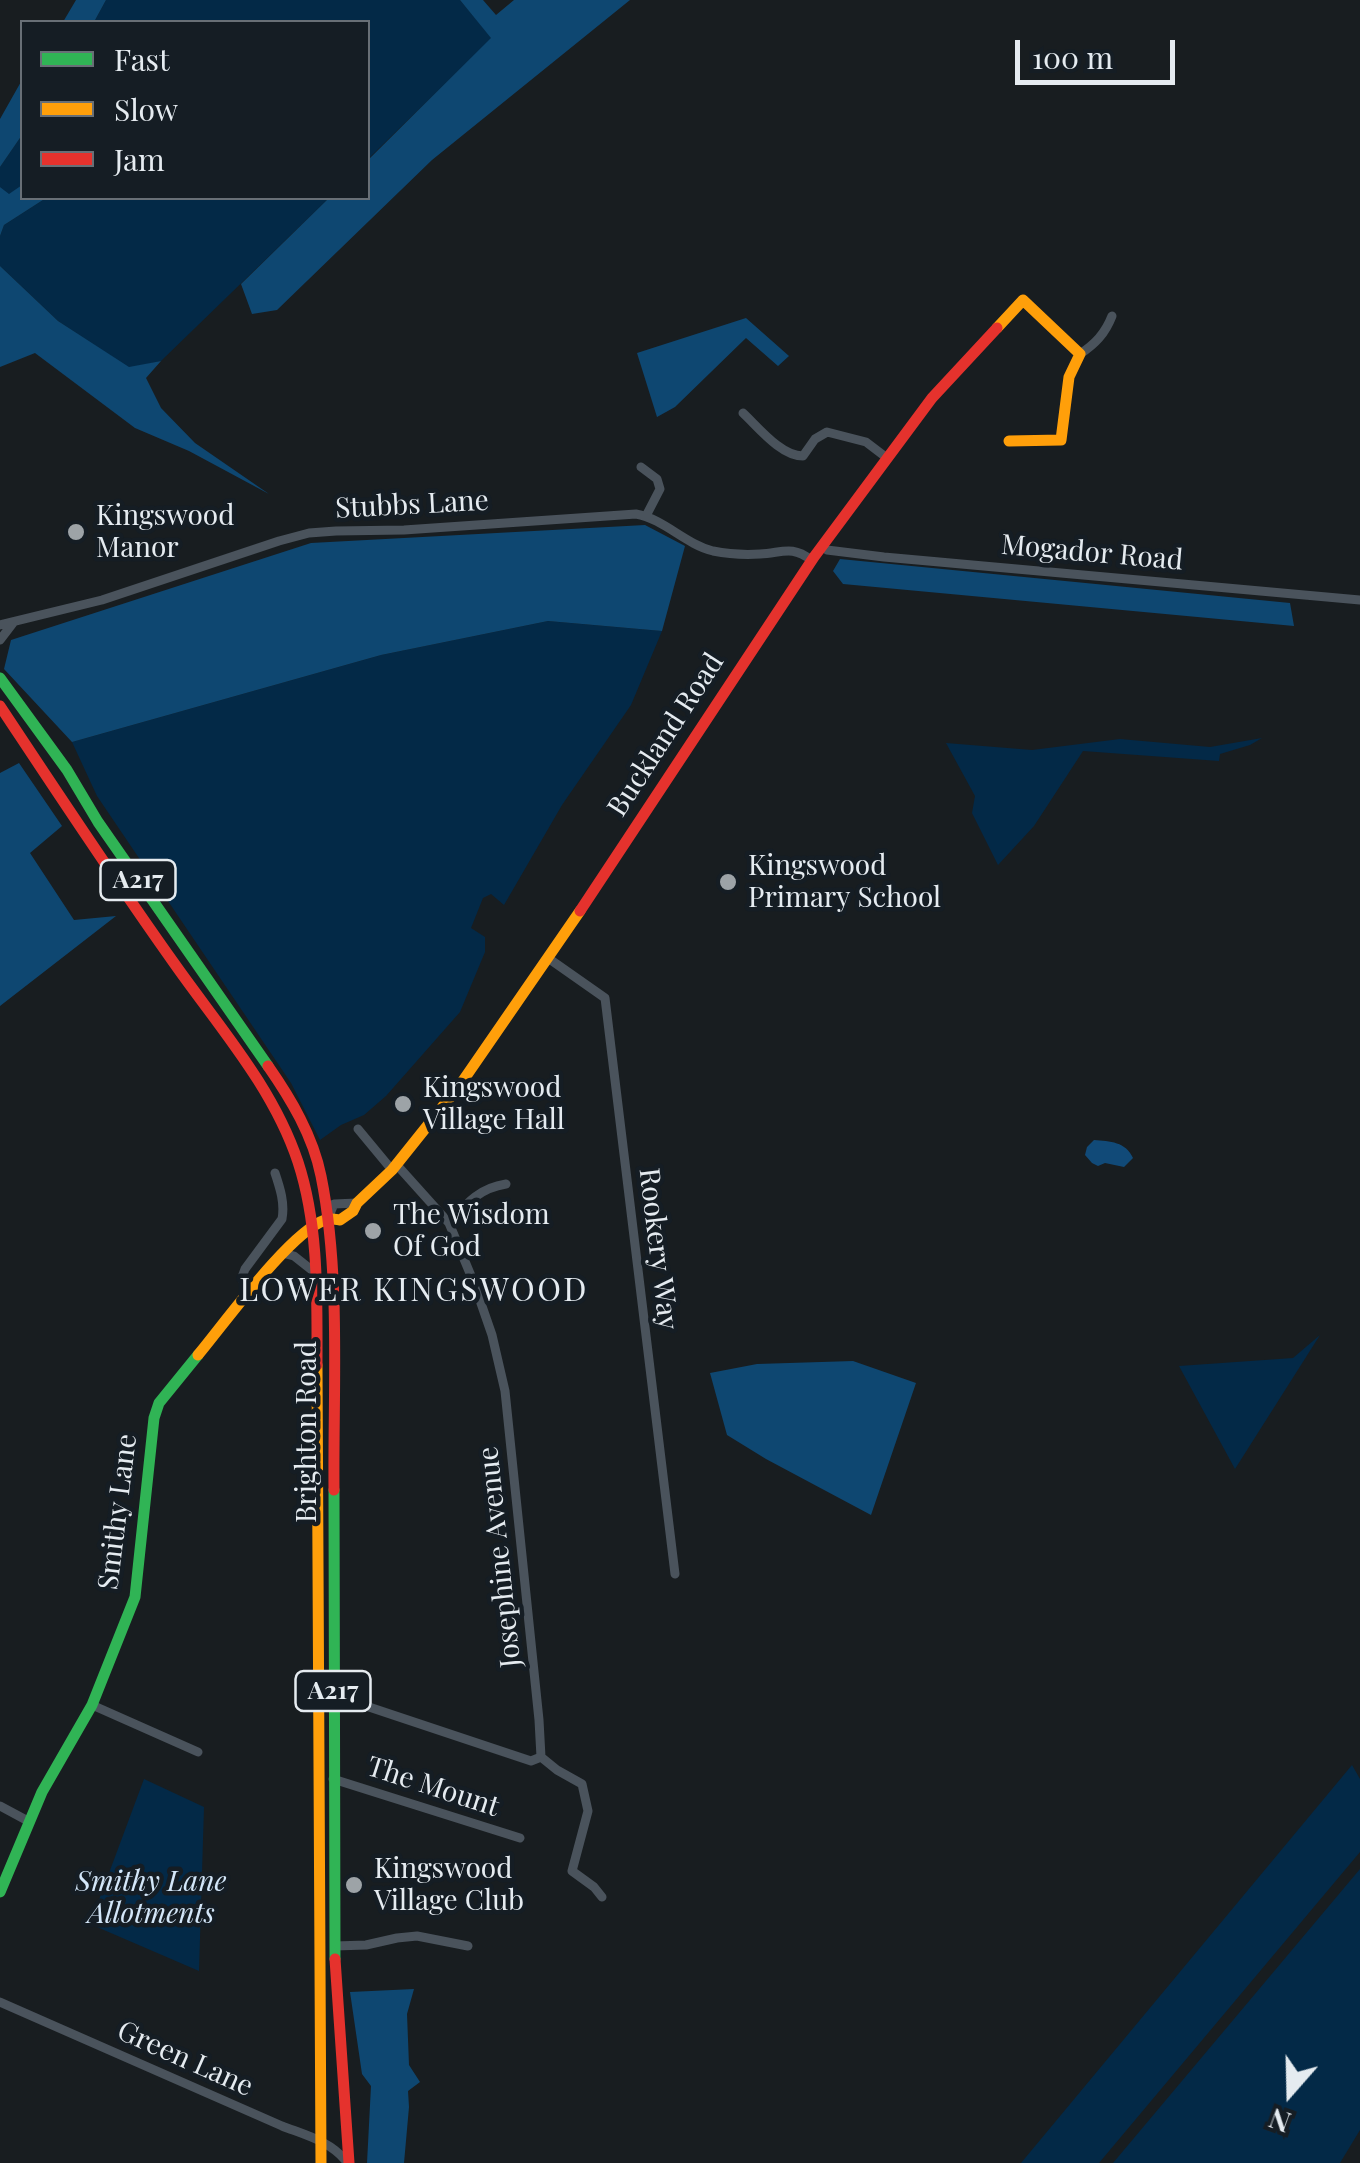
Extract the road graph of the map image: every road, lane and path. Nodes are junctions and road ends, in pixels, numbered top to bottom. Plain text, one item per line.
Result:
1 (1112, 316) dead end
2 (1080, 354) junction
3 (744, 413) dead end
4 (1009, 441) dead end
5 (888, 458) junction
6 (641, 466) dead end
7 (646, 516) junction
8 (822, 547) junction
9 (811, 560) junction
10 (1360, 600) edge
11 (15, 621) junction
12 (0, 625) edge
13 (0, 640) edge
14 (0, 678) edge
15 (0, 706) edge
16 (548, 958) junction
17 (358, 1129) dead end
18 (394, 1167) junction
19 (275, 1173) dead end
20 (506, 1184) dead end
21 (328, 1218) junction
22 (449, 1223) junction
23 (312, 1227) junction
24 (282, 1253) junction
25 (316, 1272) junction
26 (247, 1295) junction
27 (675, 1574) dead end
28 (333, 1702) junction
29 (92, 1705) junction
30 (198, 1752) dead end
31 (541, 1757) junction
32 (332, 1779) junction
33 (0, 1806) edge
34 (28, 1821) junction
35 (520, 1838) dead end
36 (0, 1892) edge
37 (602, 1897) dead end
38 (335, 1946) junction
39 (468, 1946) dead end
40 (0, 2002) edge
41 (321, 2140) junction
42 (322, 2163) edge
43 (348, 2163) edge

1 - 2 street
2 - 4 main road
2 - 5 main road, Buckland Road
3 - 5 street
5 - 8 main road, Buckland Road
6 - 7 street
7 - 9 street
7 - 11 street, Stubbs Lane
8 - 9 main road, Buckland Road
8 - 10 street, Mogador Road
9 - 16 main road, Buckland Road
11 - 12 street, Stubbs Lane
11 - 13 street
14 - 21 main road, Brighton Road / A217
15 - 23 main road, Brighton Road / A217
16 - 18 main road, Buckland Road
16 - 27 street, Rookery Way
17 - 18 street, Josephine Avenue
18 - 21 main road, Buckland Road
18 - 22 street, Josephine Avenue
19 - 26 street
20 - 22 street
21 - 23 main road, Buckland Road
21 - 28 main road, Brighton Road / A217
22 - 31 street, Josephine Avenue
23 - 24 main road, Smithy Lane
23 - 25 main road, Brighton Road / A217
24 - 25 street
24 - 26 main road, Smithy Lane
25 - 41 main road, Brighton Road / A217
26 - 29 main road, Smithy Lane
28 - 31 street
28 - 32 main road, Brighton Road / A217
29 - 30 street
29 - 34 main road, Smithy Lane
31 - 37 street
32 - 35 street, The Mount
32 - 38 main road, Brighton Road / A217
33 - 34 street
34 - 36 main road, Smithy Lane
38 - 39 street
38 - 43 main road, Brighton Road / A217
40 - 41 street, Green Lane
41 - 42 main road, Brighton Road / A217
41 - 43 street, Green Lane

